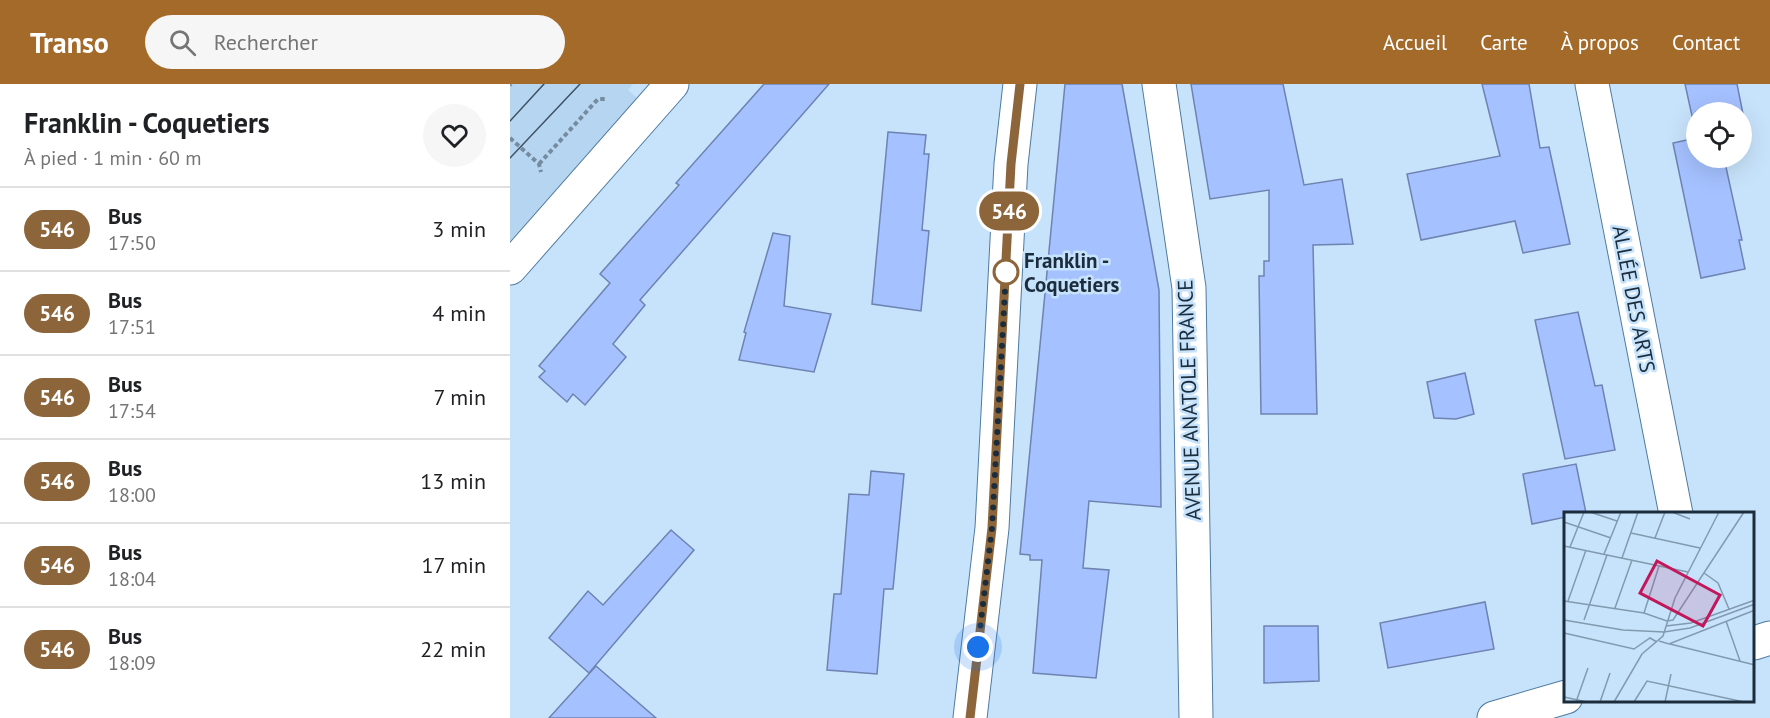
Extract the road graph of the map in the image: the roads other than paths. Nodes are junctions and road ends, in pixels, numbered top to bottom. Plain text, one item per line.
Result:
1 (672, 84) edge
2 (1020, 84) edge
3 (1159, 84) edge
4 (1592, 84) edge
5 (510, 268) edge
6 (1676, 512) edge
7 (1770, 638) edge
8 (1755, 643) edge
9 (1564, 698) edge
10 (970, 718) edge
11 (1196, 718) edge
12 (1494, 718) edge

1 - 5 street
2 - 10 street
3 - 11 street, AVENUE ANATOLE FRANCE
4 - 6 street, ALLÉE DES ARTS
7 - 8 street
9 - 12 street

